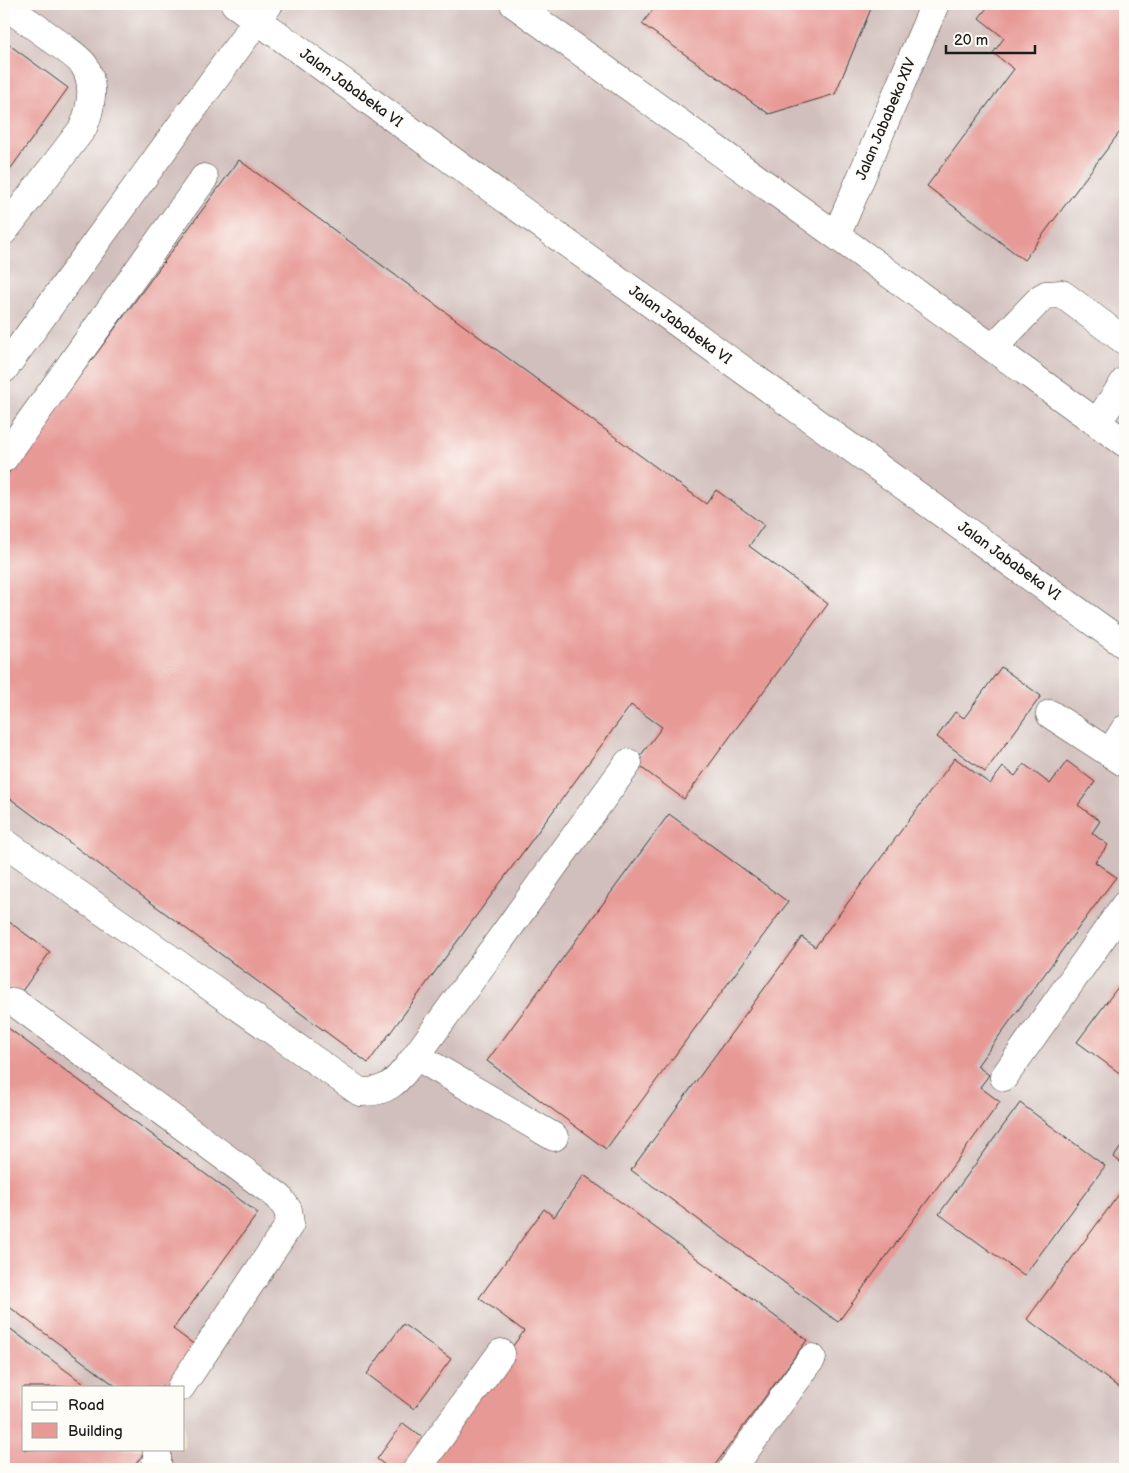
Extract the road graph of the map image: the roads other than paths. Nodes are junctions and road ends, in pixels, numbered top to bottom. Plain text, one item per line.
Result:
1 (4, 4) edge
2 (235, 4) edge
3 (514, 4) edge
4 (935, 4) edge
5 (265, 9) edge
6 (204, 178) dead end
7 (4, 232) edge
8 (837, 234) junction
9 (1125, 341) edge
10 (993, 348) junction
11 (4, 369) edge
12 (1125, 381) edge
13 (1097, 423) junction
14 (1125, 443) edge
15 (4, 458) edge
16 (1125, 645) edge
17 (1050, 714) dead end
18 (1125, 729) edge
19 (1118, 758) edge
20 (628, 763) dead end
21 (4, 842) edge
22 (1125, 905) edge
23 (14, 1002) dead end
24 (416, 1056) junction
25 (1004, 1077) dead end
26 (554, 1137) dead end
27 (501, 1354) dead end
28 (812, 1358) dead end
29 (182, 1386) edge
30 (157, 1450) edge
31 (157, 1469) edge
32 (417, 1469) edge
33 (732, 1469) edge

1 - 7 street
2 - 5 street, Jalan Jababeka VI
3 - 8 street
4 - 8 street, Jalan Jababeka XIV
5 - 11 street
5 - 16 street, Jalan Jababeka VI
6 - 15 street
8 - 10 street
9 - 10 street
10 - 13 street
12 - 13 street
13 - 14 street
17 - 19 street
18 - 19 street
20 - 24 street
21 - 24 street
22 - 25 street
23 - 29 street
24 - 26 street
27 - 32 street
28 - 33 street
30 - 31 street

